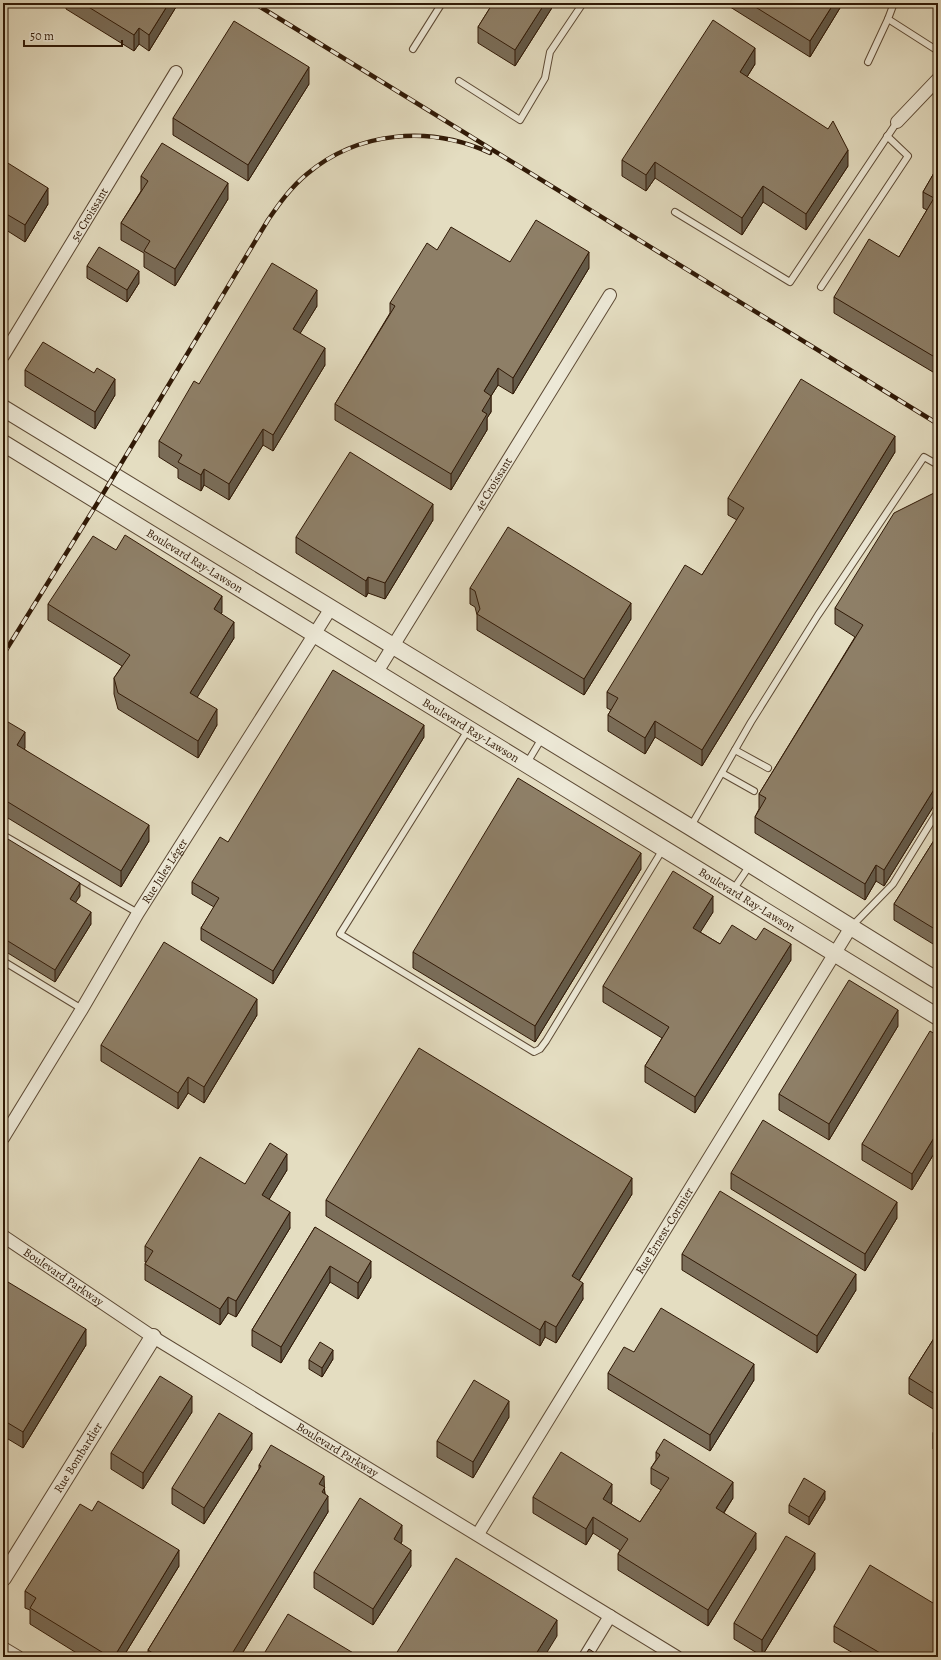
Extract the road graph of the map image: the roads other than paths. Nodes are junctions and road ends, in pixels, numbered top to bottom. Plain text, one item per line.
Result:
1 (442, 3) edge
2 (583, 3) edge
3 (894, 3) edge
4 (888, 19) junction
5 (413, 49) dead end
6 (938, 51) edge
7 (868, 62) dead end
8 (176, 72) dead end
9 (459, 81) dead end
10 (936, 84) edge
11 (897, 122) joint
12 (888, 136) junction
13 (675, 212) dead end
14 (821, 287) dead end
15 (610, 295) dead end
16 (3, 356) edge
17 (3, 408) edge
18 (3, 443) edge
19 (938, 465) edge
20 (331, 608) junction
21 (314, 634) junction
22 (393, 647) junction
23 (377, 672) junction
24 (469, 729) junction
25 (542, 738) junction
26 (735, 750) junction
27 (526, 765) junction
28 (768, 768) dead end
29 (722, 773) junction
30 (754, 791) dead end
31 (938, 811) edge
32 (690, 827) junction
33 (3, 835) edge
34 (663, 849) junction
35 (750, 865) junction
36 (732, 891) junction
37 (138, 913) junction
38 (851, 927) junction
39 (834, 953) junction
40 (3, 961) edge
41 (938, 981) edge
42 (82, 1009) junction
43 (938, 1017) edge
44 (3, 1138) edge
45 (3, 1236) edge
46 (153, 1336) junction
47 (478, 1534) junction
48 (3, 1578) edge
49 (610, 1616) junction
50 (3, 1648) edge
51 (18, 1657) edge
52 (585, 1657) edge
53 (677, 1657) edge

1 - 5 lane
2 - 9 lane
3 - 4 lane
4 - 6 lane
4 - 7 lane
8 - 16 street, 5e Croissant
10 - 11 street
11 - 12 lane
12 - 13 lane
12 - 14 lane
15 - 22 street, 4e Croissant
17 - 20 street
18 - 21 street, Boulevard Ray-Lawson
19 - 26 lane
20 - 21 street, Rue Jules Léger
20 - 22 street
21 - 23 street, Boulevard Ray-Lawson
21 - 37 street, Rue Jules Léger
22 - 23 street, 4e Croissant
22 - 25 street
23 - 24 street, Boulevard Ray-Lawson
24 - 27 street, Boulevard Ray-Lawson
24 - 34 lane
25 - 27 lane
25 - 32 street
26 - 28 lane
26 - 29 lane
27 - 34 street, Boulevard Ray-Lawson
29 - 30 lane
29 - 32 lane
31 - 38 lane
32 - 35 street
33 - 37 lane
34 - 36 street, Boulevard Ray-Lawson
35 - 36 lane
35 - 38 street
36 - 39 street, Boulevard Ray-Lawson
37 - 42 street, Rue Jules Léger
38 - 39 street, Rue Ernest-Cormier
38 - 41 street
39 - 43 street, Boulevard Ray-Lawson
39 - 47 street, Rue Ernest-Cormier
40 - 42 lane
42 - 44 street, Rue Jules Léger
45 - 46 street, Boulevard Parkway
46 - 47 street, Boulevard Parkway
46 - 48 street, Rue Bombardier
47 - 49 street, Boulevard Parkway
49 - 52 street
49 - 53 street, Boulevard Parkway
50 - 51 street

